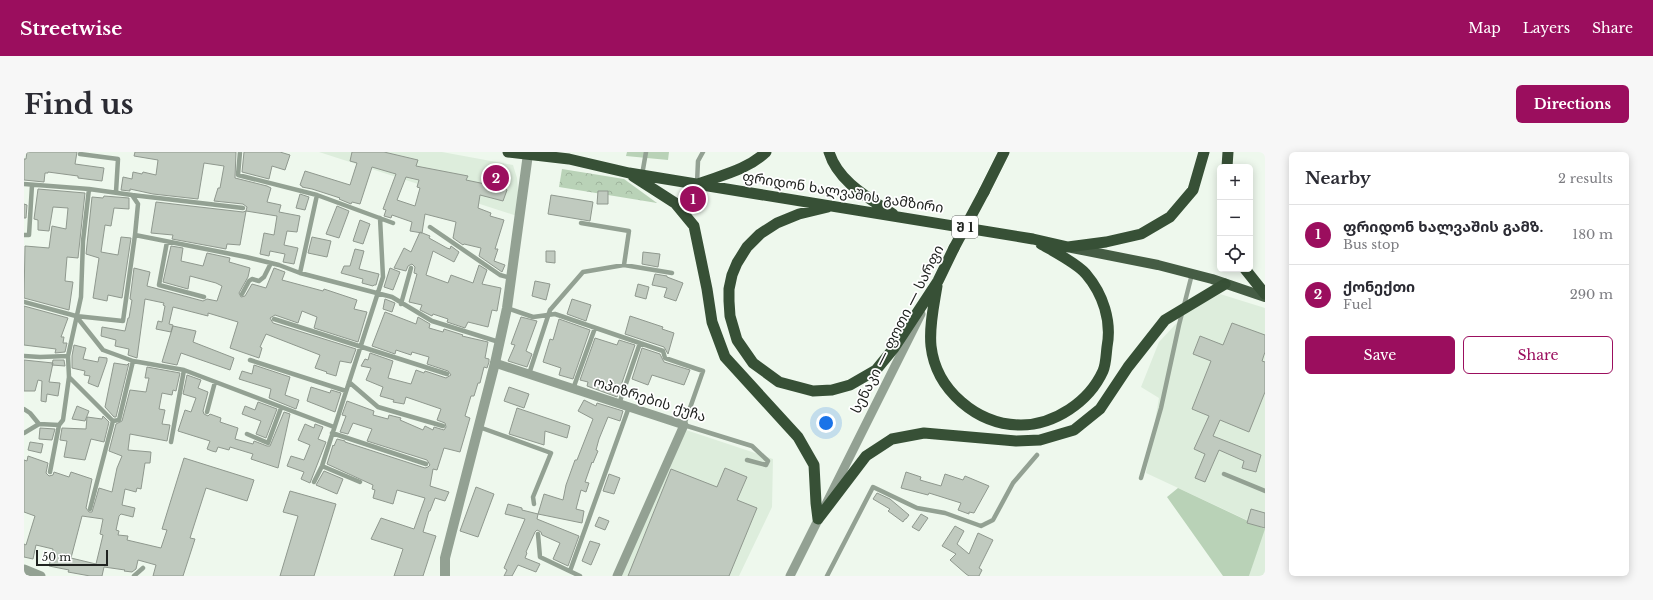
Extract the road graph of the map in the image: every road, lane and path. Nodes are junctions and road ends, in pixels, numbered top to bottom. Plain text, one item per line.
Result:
1 (240, 152) edge
2 (508, 152) edge
3 (646, 152) edge
4 (704, 152) edge
5 (766, 152) edge
6 (829, 152) edge
7 (995, 152) edge
8 (1004, 152) edge
9 (1204, 152) edge
10 (1228, 152) edge
11 (80, 154) dead end
12 (528, 154) junction
13 (545, 154) edge
14 (569, 155) edge
15 (1227, 164) edge
16 (629, 173) junction
17 (642, 175) junction
18 (992, 177) junction
19 (24, 184) edge
20 (697, 184) junction
21 (32, 185) junction
22 (89, 189) junction
23 (116, 192) junction
24 (132, 195) junction
25 (317, 195) junction
26 (833, 206) junction
27 (243, 208) dead end
28 (897, 216) junction
29 (380, 218) junction
30 (393, 223) dead end
31 (581, 223) dead end
32 (430, 227) dead end
33 (24, 235) edge
34 (135, 235) junction
35 (1033, 239) junction
36 (167, 242) junction
37 (1068, 247) junction
38 (271, 263) junction
39 (624, 265) junction
40 (411, 268) dead end
41 (1247, 272) edge
42 (300, 273) junction
43 (672, 273) dead end
44 (1192, 274) junction
45 (511, 278) junction
46 (938, 281) junction
47 (1225, 284) junction
48 (242, 294) dead end
49 (377, 294) junction
50 (1265, 296) edge
51 (204, 297) dead end
52 (24, 302) edge
53 (402, 304) junction
54 (507, 308) junction
55 (1184, 308) junction
56 (76, 316) junction
57 (549, 316) junction
58 (274, 319) dead end
59 (595, 328) junction
60 (499, 342) junction
61 (640, 344) junction
62 (361, 346) junction
63 (24, 356) edge
64 (68, 356) junction
65 (250, 360) dead end
66 (133, 361) junction
67 (495, 363) junction
68 (184, 370) junction
69 (446, 374) dead end
70 (529, 374) junction
71 (69, 377) junction
72 (215, 382) junction
73 (349, 382) junction
74 (573, 389) junction
75 (346, 390) junction
76 (620, 404) junction
77 (629, 407) junction
78 (24, 408) edge
79 (280, 408) junction
80 (207, 412) dead end
81 (113, 421) junction
82 (39, 424) junction
83 (59, 425) junction
84 (684, 425) junction
85 (443, 426) dead end
86 (479, 427) junction
87 (334, 428) junction
88 (24, 433) edge
89 (332, 433) junction
90 (247, 434) dead end
91 (171, 442) dead end
92 (1037, 455) dead end
93 (747, 460) dead end
94 (426, 464) dead end
95 (322, 466) junction
96 (50, 472) dead end
97 (1224, 474) dead end
98 (1141, 478) dead end
99 (314, 482) dead end
100 (360, 482) dead end
101 (1265, 491) edge
102 (534, 504) dead end
103 (90, 509) dead end
104 (818, 519) junction
105 (538, 534) dead end
106 (24, 568) edge
107 (143, 568) dead end
108 (570, 571) junction
109 (41, 576) edge
110 (134, 576) edge
111 (445, 576) edge
112 (580, 576) edge
113 (617, 576) edge
114 (790, 576) edge
115 (827, 576) edge

1 - 25 lane
2 - 12 highway, ფრიდონ ხალვაშის გამზირი / შ 1
3 - 17 lane
4 - 20 lane
5 - 20 highway
6 - 28 highway
7 - 18 highway
8 - 18 highway, სენაკი — ფოთი — სარფი
9 - 37 highway
10 - 15 highway
11 - 23 lane
12 - 13 highway, ფრიდონ ხალვაშის გამზირი / შ 1
12 - 45 street
13 - 14 highway, ფრიდონ ხალვაშის გამზირი / შ 1
14 - 16 highway, ფრიდონ ხალვაშის გამზირი / შ 1
16 - 17 highway, ფრიდონ ხალვაშის გამზირი / შ 1
16 - 104 highway
17 - 20 highway, ფრიდონ ხალვაშის გამზირი / შ 1
18 - 46 highway, სენაკი — ფოთი — სარფი, bridge
19 - 21 lane
20 - 26 highway, ფრიდონ ხალვაშის გამზირი / შ 1
21 - 22 lane
21 - 33 lane
22 - 23 lane
22 - 56 lane
23 - 24 lane
24 - 27 lane
24 - 34 lane
25 - 29 lane
25 - 42 lane
26 - 28 highway, ფრიდონ ხალვაშის გამზირი / შ 1
26 - 46 highway
28 - 35 highway, ფრიდონ ხალვაშის გამზირი / შ 1
29 - 30 lane
29 - 49 lane
31 - 39 lane
32 - 45 lane
34 - 36 lane
34 - 56 lane
35 - 37 highway, ფრიდონ ხალვაშის გამზირი / შ 1
35 - 46 highway
36 - 38 lane
36 - 51 lane
37 - 44 main road, ფრიდონ ხალვაშის გამზირი / შ 1
38 - 42 lane
38 - 48 lane
39 - 43 lane
39 - 57 lane
40 - 53 lane
41 - 50 highway
42 - 49 lane
44 - 47 main road, ფრიდონ ხალვაშის გამზირი / შ 1
44 - 55 lane
45 - 54 street
46 - 104 street, სენაკი — ფოთი — სარფი
47 - 50 main road, ფრიდონ ხალვაშის გამზირი / შ 1
47 - 55 highway
49 - 53 lane
49 - 62 lane
52 - 56 lane
53 - 60 lane
54 - 57 lane
54 - 60 street
55 - 98 lane
55 - 104 highway
56 - 64 lane
56 - 66 lane
57 - 59 lane
57 - 70 lane
58 - 62 lane
59 - 61 lane
59 - 74 lane
60 - 67 street
61 - 76 lane
61 - 84 lane
62 - 69 lane
62 - 73 lane
63 - 64 lane
64 - 71 lane
65 - 75 lane
66 - 68 lane
66 - 81 lane
67 - 70 street, ოპიზრების ქუჩა
67 - 86 street
68 - 72 lane
68 - 91 lane
70 - 74 street, ოპიზრების ქუჩა
71 - 81 lane
71 - 83 lane
72 - 79 lane
72 - 80 lane
73 - 75 lane
73 - 85 lane
74 - 76 street, ოპიზრების ქუჩა
75 - 87 lane
76 - 77 street, ოპიზრების ქუჩა
77 - 84 street, ოპიზრების ქუჩა
77 - 108 lane
78 - 82 lane
79 - 87 lane
79 - 90 lane
81 - 103 lane
82 - 83 lane
82 - 88 lane
83 - 96 lane
84 - 93 lane, ოპიზრების ქუჩა
84 - 113 street
86 - 102 lane
86 - 111 street
87 - 89 lane
89 - 94 lane
89 - 95 lane
92 - 115 lane
95 - 99 lane
95 - 100 lane
97 - 101 lane
104 - 114 street, სენაკი — ფოთი — სარფი
105 - 108 lane
106 - 109 street
107 - 110 lane
108 - 112 lane

